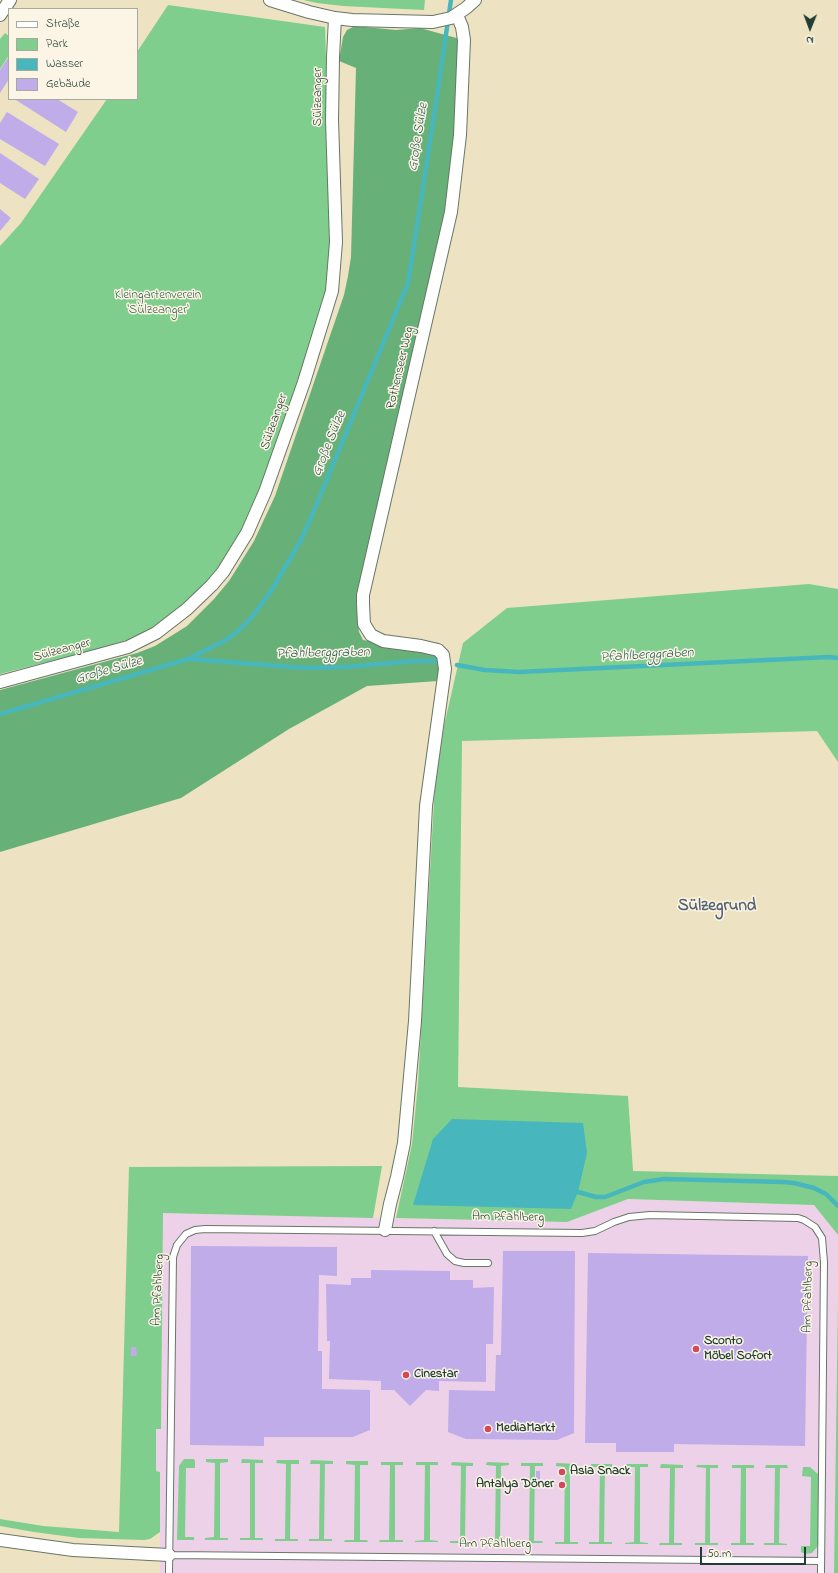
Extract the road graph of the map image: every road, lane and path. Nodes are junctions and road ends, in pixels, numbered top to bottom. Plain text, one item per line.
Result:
1 (10, 0) edge
2 (270, 0) edge
3 (474, 0) edge
4 (0, 15) edge
5 (454, 16) junction
6 (336, 18) junction
7 (0, 682) edge
8 (385, 1230) junction
9 (434, 1231) junction
10 (488, 1263) dead end
11 (0, 1540) edge
12 (169, 1555) junction
13 (821, 1561) junction
14 (169, 1573) edge
15 (821, 1573) edge

1 - 4 street
2 - 6 street
3 - 5 street
5 - 6 street
5 - 8 street, Rothenseer Weg
6 - 7 street, Sülzeanger
8 - 9 lane, Am Pfahlberg
8 - 12 lane, Am Pfahlberg
9 - 10 lane
9 - 13 lane, Am Pfahlberg
11 - 12 street, Am Pfahlberg
12 - 13 lane, Am Pfahlberg
12 - 14 lane, Am Pfahlberg
13 - 15 lane, Am Pfahlberg

